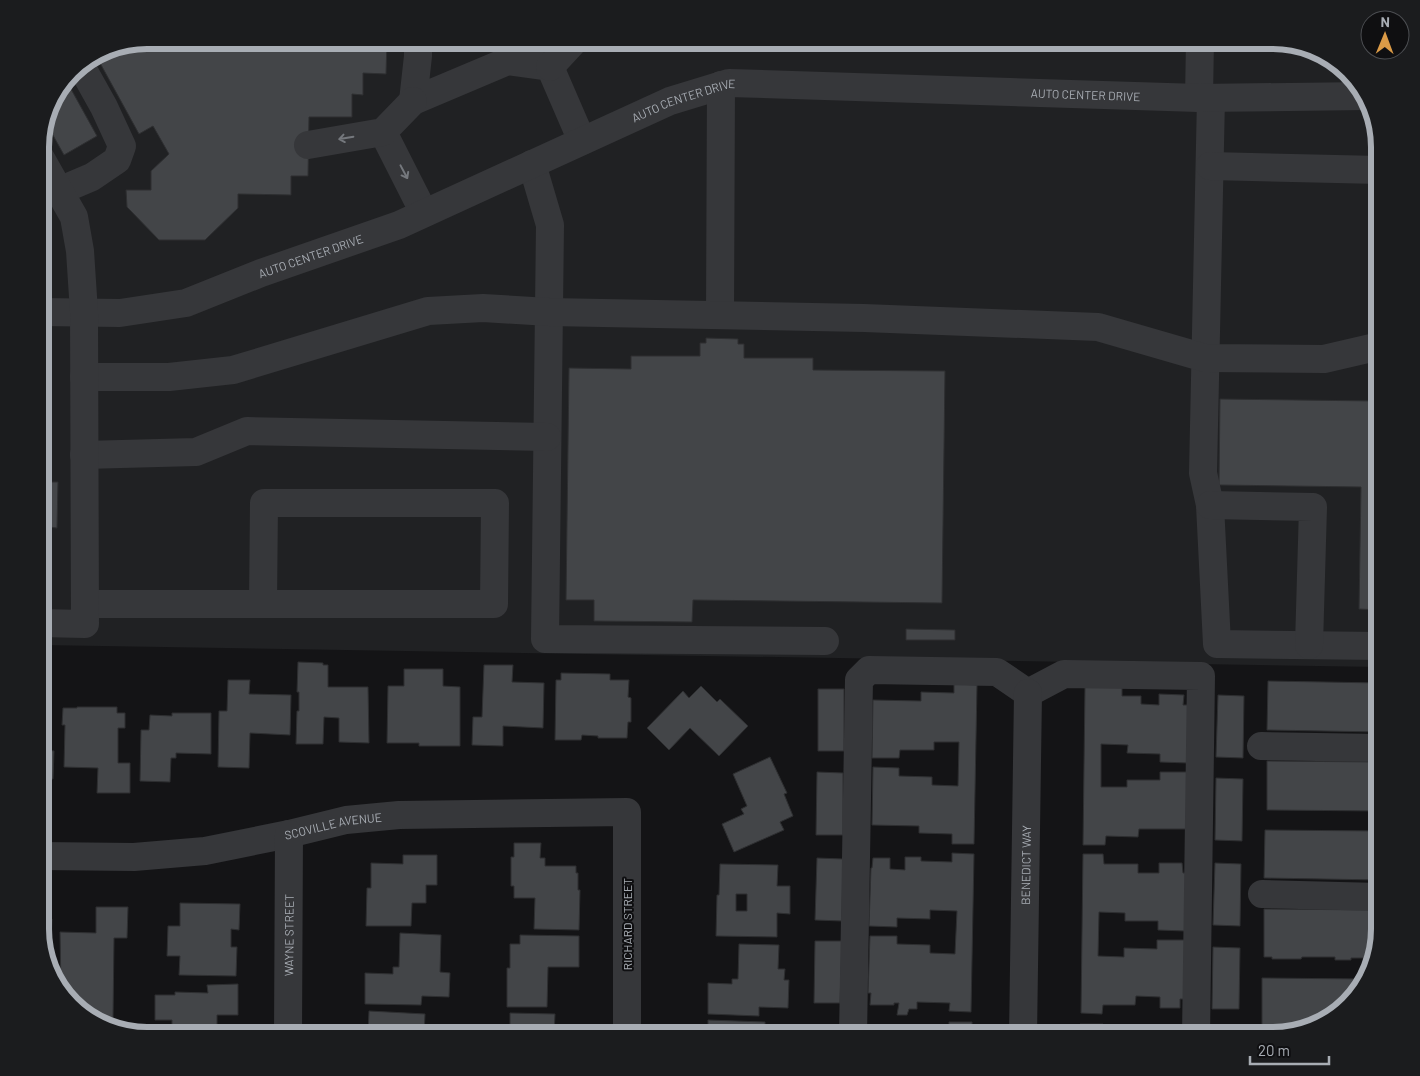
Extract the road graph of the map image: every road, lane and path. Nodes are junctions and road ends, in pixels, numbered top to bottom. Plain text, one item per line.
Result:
1 (418, 49) edge
2 (419, 49) edge
3 (567, 49) edge
4 (1201, 49) edge
5 (550, 67) junction
6 (84, 71) edge
7 (476, 74) junction
8 (721, 85) junction
9 (1357, 96) edge
10 (1205, 98) junction
11 (413, 101) junction
12 (383, 132) junction
13 (582, 141) junction
14 (308, 145) dead end
15 (532, 164) junction
16 (1210, 166) junction
17 (1371, 170) edge
18 (49, 173) edge
19 (49, 176) edge
20 (424, 213) junction
21 (49, 312) edge
22 (84, 312) junction
23 (549, 312) junction
24 (720, 315) junction
25 (1371, 348) edge
26 (1205, 358) junction
27 (84, 377) junction
28 (547, 438) junction
29 (84, 455) junction
30 (1210, 505) junction
31 (85, 604) junction
32 (262, 604) junction
33 (49, 623) edge
34 (825, 641) dead end
35 (1309, 645) junction
36 (1371, 646) edge
37 (1028, 694) junction
38 (1261, 746) dead end
39 (1371, 748) edge
40 (627, 812) joint
41 (289, 834) junction
42 (49, 856) edge
43 (1262, 894) dead end
44 (1371, 896) edge
45 (288, 1027) edge
46 (627, 1027) edge
47 (853, 1027) edge
48 (1023, 1027) edge
49 (1196, 1027) edge

1 - 11 street
2 - 7 street
3 - 5 street
4 - 10 street
5 - 7 street
5 - 13 street
6 - 18 street
7 - 11 street
8 - 10 street, AUTO CENTER DRIVE
8 - 13 street, AUTO CENTER DRIVE
8 - 24 street
9 - 10 street, AUTO CENTER DRIVE
10 - 16 street
11 - 12 street
12 -> 14 street
12 -> 20 street
13 - 15 street, AUTO CENTER DRIVE
15 - 20 street, AUTO CENTER DRIVE
15 - 23 street
16 - 17 street
16 - 26 street
19 - 22 street
20 - 22 street, AUTO CENTER DRIVE
21 - 22 street, AUTO CENTER DRIVE
22 - 27 street
23 - 24 street
23 - 27 street
23 - 28 street
24 - 26 street
25 - 26 street
26 - 30 street
27 - 29 street
28 - 29 street
28 - 34 street
29 - 31 street
30 - 35 street
30 - 35 street
31 - 32 street
31 - 33 street
32 - 32 street
35 - 36 street
37 - 47 street
37 - 48 street, BENEDICT WAY
37 - 49 street
38 - 39 street
40 - 41 street, SCOVILLE AVENUE
40 - 46 street, RICHARD STREET
41 - 42 street, SCOVILLE AVENUE
41 - 45 street, WAYNE STREET
43 - 44 street

